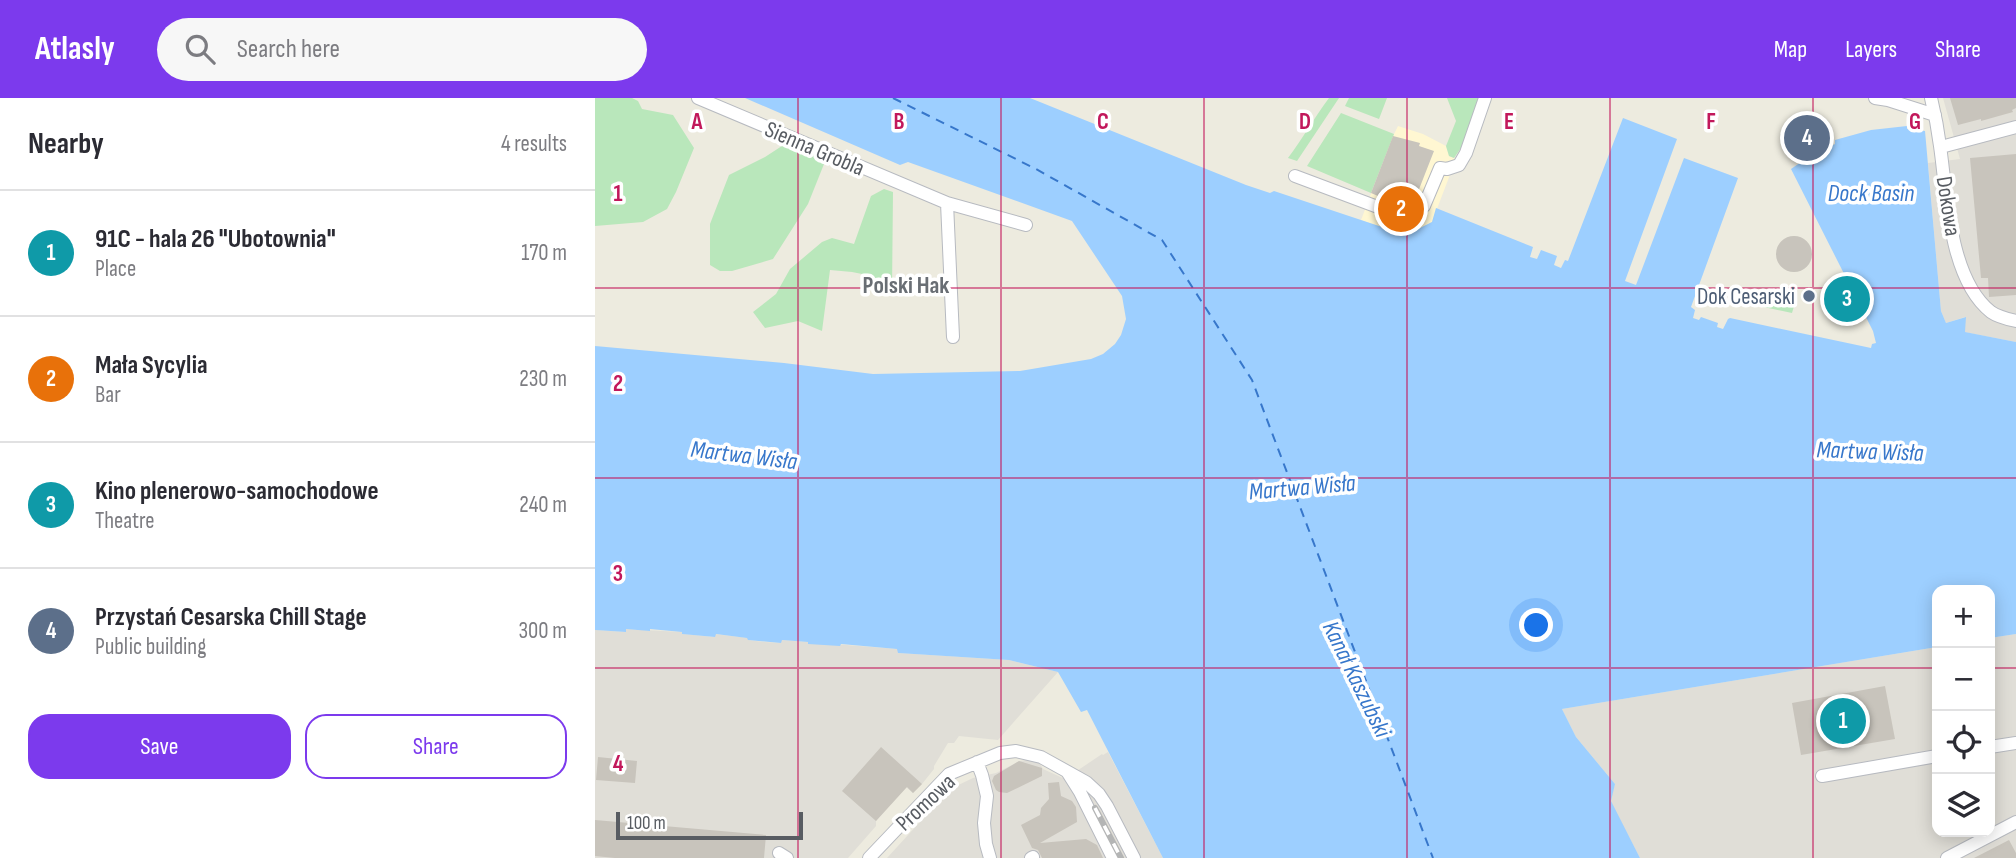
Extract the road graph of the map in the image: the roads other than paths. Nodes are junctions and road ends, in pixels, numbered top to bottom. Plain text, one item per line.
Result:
1 (698, 98) edge
2 (1485, 98) edge
3 (1875, 98) edge
4 (1931, 98) edge
5 (1935, 116) junction
6 (2016, 127) edge
7 (1941, 147) junction
8 (1294, 177) dead end
9 (947, 203) junction
10 (1026, 225) dead end
11 (2016, 321) edge
12 (953, 337) dead end
13 (2016, 743) edge
14 (1995, 746) edge
15 (1932, 757) edge
16 (977, 762) junction
17 (1068, 773) junction
18 (1822, 776) dead end
19 (2016, 822) edge
20 (869, 858) edge
21 (990, 858) edge
22 (1113, 858) edge
23 (1134, 858) edge
24 (1947, 858) edge

1 - 9 street, Sienna Grobla
2 - 8 street
3 - 5 street
4 - 5 street, Dokowa
5 - 7 street, Dokowa
6 - 7 street
7 - 11 street, Dokowa
9 - 10 street, Sienna Grobla
9 - 12 street
13 - 14 street
15 - 18 street
16 - 17 street, Promowa
16 - 20 street, Promowa
16 - 21 street
17 - 22 street
17 - 23 street, Promowa
19 - 24 street

